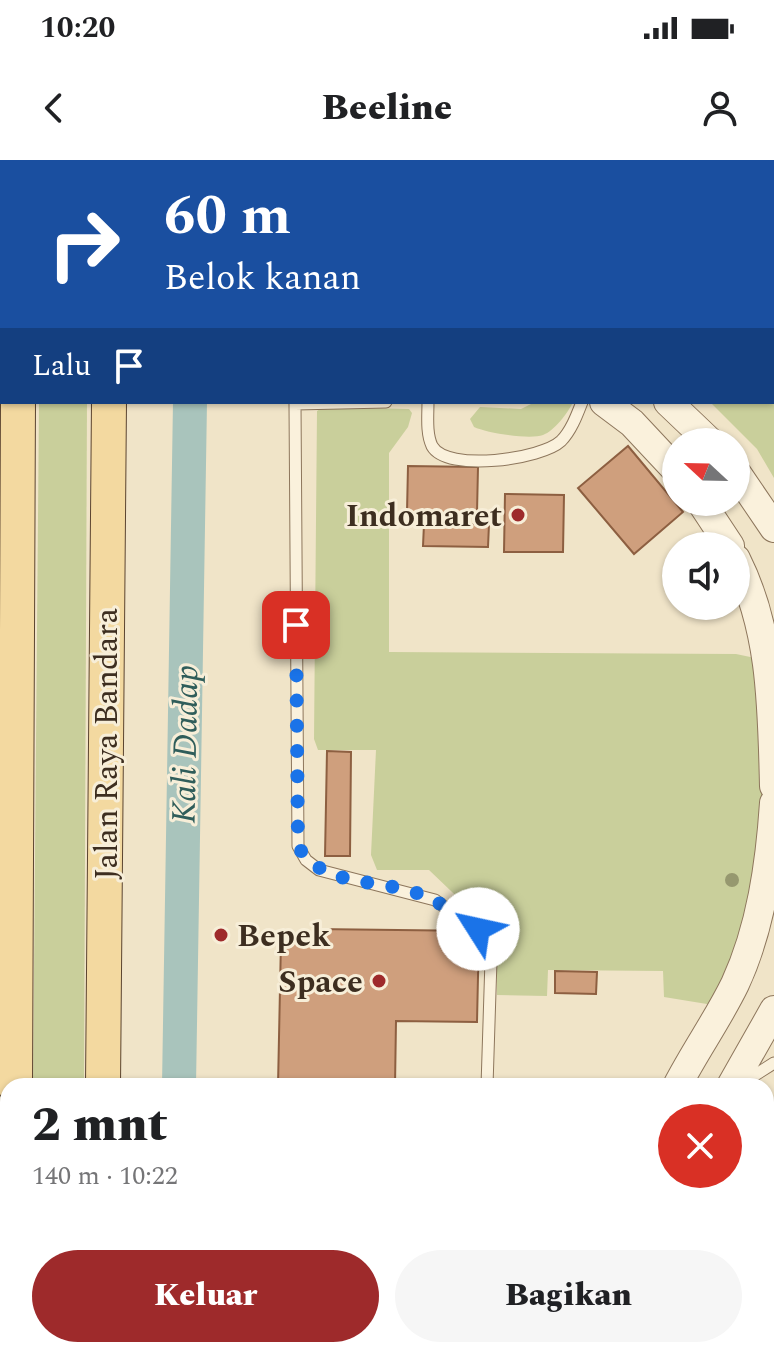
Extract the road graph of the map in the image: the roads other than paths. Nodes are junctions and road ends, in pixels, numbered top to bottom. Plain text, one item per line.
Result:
1 (18, 404) edge
2 (109, 404) edge
3 (295, 404) edge
4 (428, 404) edge
5 (581, 404) edge
6 (607, 404) edge
7 (670, 404) edge
8 (695, 428) edge
9 (662, 455) edge
10 (750, 493) edge
11 (774, 528) edge
12 (750, 585) edge
13 (18, 682) junction
14 (774, 759) edge
15 (774, 786) edge
16 (0, 795) edge
17 (774, 803) edge
18 (774, 1010) edge
19 (774, 1063) edge
20 (15, 1078) edge
21 (103, 1078) edge
22 (487, 1078) edge
23 (682, 1078) edge
24 (738, 1078) edge
25 (748, 1078) edge

1 - 13 main road
2 - 21 main road, Jalan Raya Bandara
3 - 22 lane
4 - 5 lane
6 - 9 street
7 - 8 street
10 - 11 street
12 - 14 street
13 - 16 street
13 - 20 main road
14 - 15 street
17 - 23 street
18 - 24 street
19 - 25 lane

